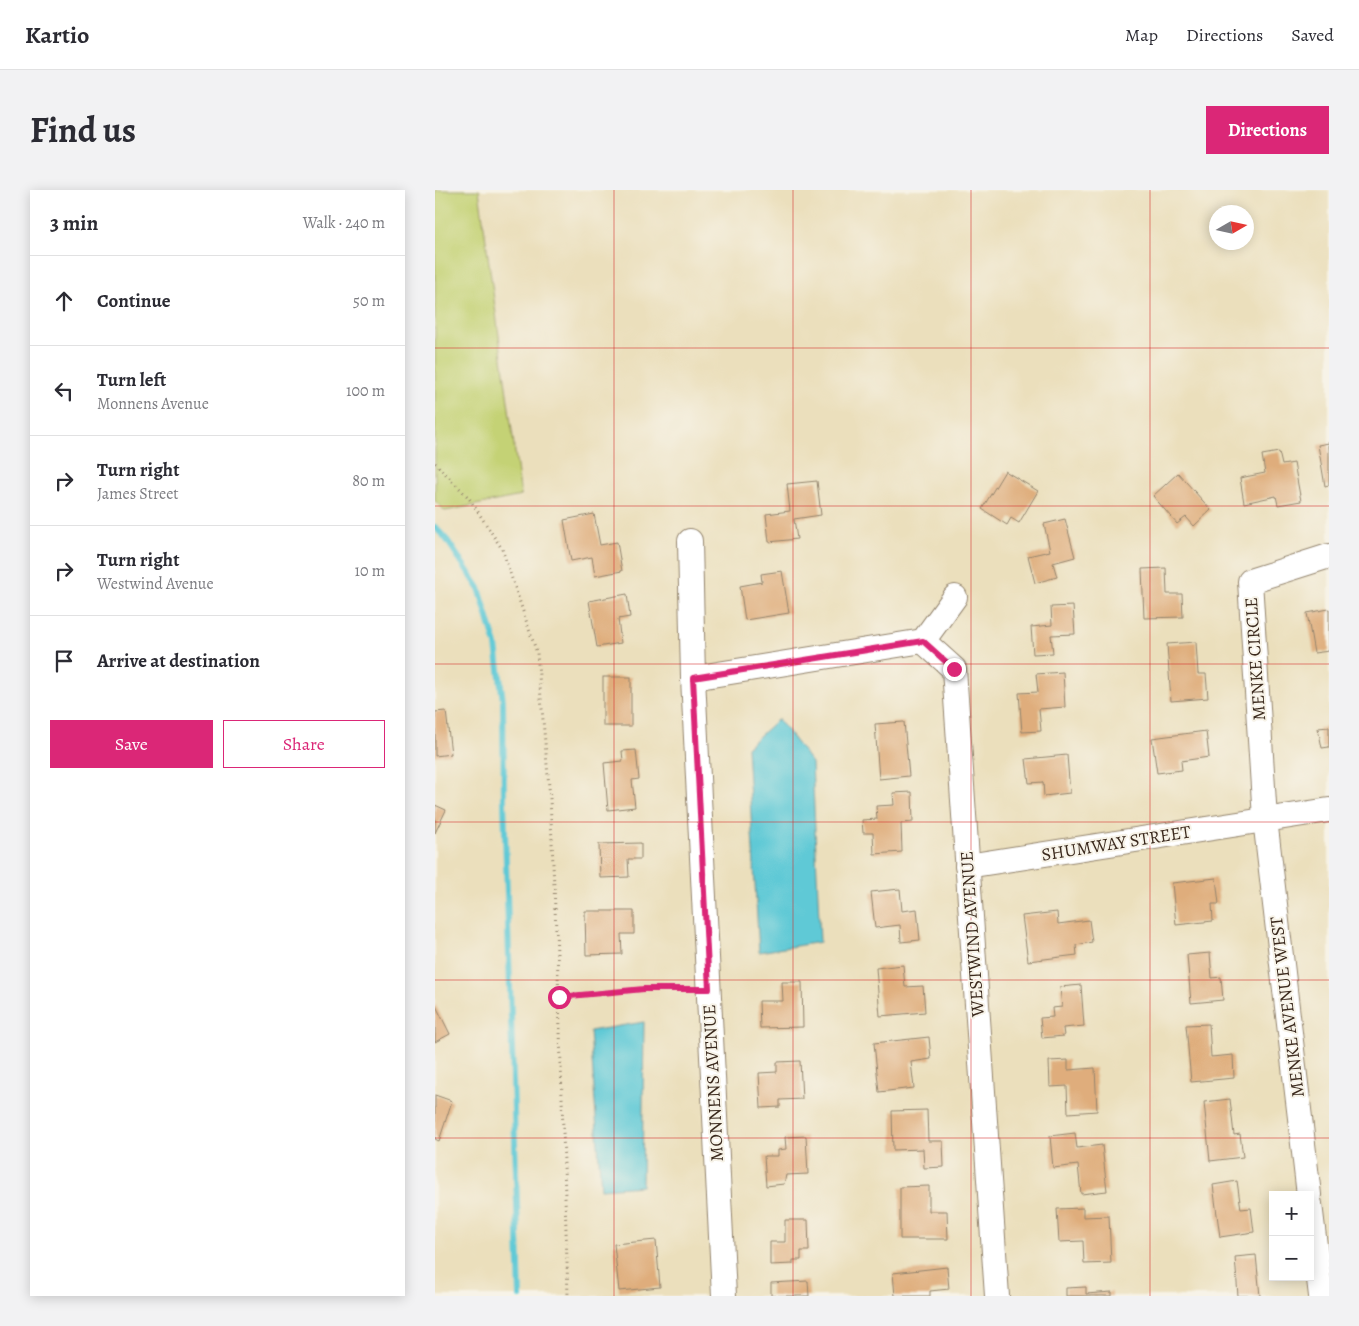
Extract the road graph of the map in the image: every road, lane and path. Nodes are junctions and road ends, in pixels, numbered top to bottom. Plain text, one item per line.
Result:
1 (435, 463) edge
2 (690, 541) dead end
3 (1329, 556) edge
4 (955, 597) dead end
5 (923, 641) junction
6 (693, 678) junction
7 (1329, 810) edge
8 (1265, 819) junction
9 (967, 866) junction
10 (709, 989) junction
11 (559, 997) junction
12 (1309, 1191) edge
13 (1314, 1236) edge
14 (568, 1296) edge
15 (724, 1296) edge
16 (997, 1296) edge
17 (1321, 1296) edge

1 - 11 path
2 - 6 street, MONNENS AVENUE
3 - 8 street, MENKE CIRCLE
4 - 5 street
5 - 6 street
5 - 9 street, WESTWIND AVENUE
6 - 10 street, MONNENS AVENUE
7 - 8 street, SHUMWAY STREET
8 - 9 street, SHUMWAY STREET
8 - 12 street, MENKE AVENUE WEST
9 - 16 street, WESTWIND AVENUE
10 - 11 path
10 - 15 street, MONNENS AVENUE
11 - 14 path
13 - 17 street

